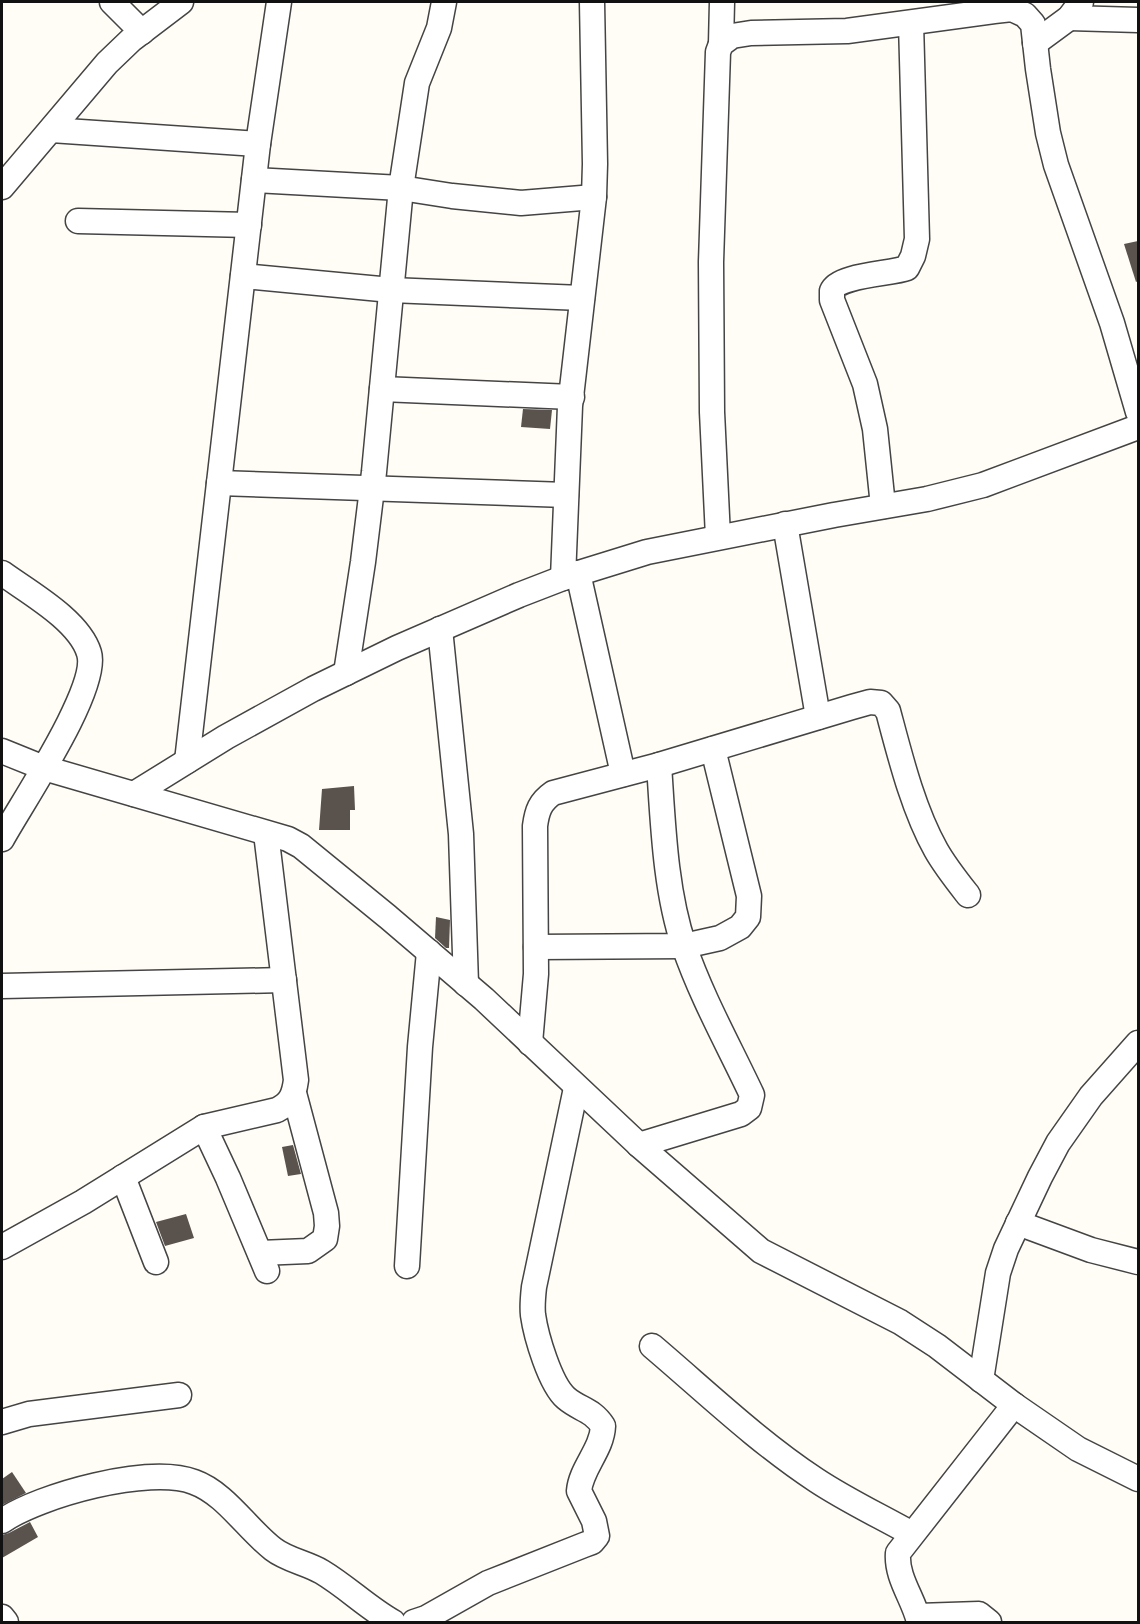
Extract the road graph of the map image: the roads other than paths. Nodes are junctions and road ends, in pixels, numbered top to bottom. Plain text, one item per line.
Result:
1 (112, 2) edge
2 (181, 2) edge
3 (279, 2) edge
4 (444, 2) edge
5 (592, 2) edge
6 (722, 2) edge
7 (1075, 10) edge
8 (1138, 20) edge
9 (911, 23) junction
10 (142, 32) junction
11 (1035, 43) junction
12 (721, 44) junction
13 (51, 130) junction
14 (258, 144) junction
15 (254, 180) junction
16 (2, 187) edge
17 (401, 188) junction
18 (594, 197) junction
19 (78, 221) dead end
20 (249, 225) junction
21 (243, 276) junction
22 (391, 290) junction
23 (582, 298) junction
24 (382, 389) junction
25 (572, 397) junction
26 (1138, 412) edge
27 (1138, 427) edge
28 (219, 483) junction
29 (372, 488) junction
30 (566, 495) junction
31 (883, 506) junction
32 (785, 524) junction
33 (718, 537) junction
34 (2, 573) edge
35 (571, 576) junction
36 (440, 629) junction
37 (346, 673) junction
38 (818, 717) junction
39 (713, 749) junction
40 (2, 751) edge
41 (187, 761) junction
42 (659, 765) junction
43 (44, 768) junction
44 (623, 774) junction
45 (134, 794) junction
46 (266, 832) junction
47 (2, 839) edge
48 (968, 895) dead end
49 (684, 946) junction
50 (536, 947) junction
51 (429, 952) junction
52 (284, 980) junction
53 (466, 984) junction
54 (2, 986) edge
55 (530, 1043) junction
56 (1138, 1043) edge
57 (576, 1088) junction
58 (294, 1093) junction
59 (204, 1127) junction
60 (639, 1145) junction
61 (123, 1176) junction
62 (1018, 1222) junction
63 (2, 1247) edge
64 (156, 1262) dead end
65 (1138, 1262) edge
66 (407, 1266) dead end
67 (652, 1346) dead end
68 (981, 1380) junction
69 (180, 1395) dead end
70 (1014, 1405) junction
71 (2, 1422) edge
72 (1138, 1479) edge
73 (2, 1521) edge
74 (912, 1534) junction
75 (2, 1617) edge
76 (443, 1617) edge
77 (919, 1619) edge
78 (6, 1623) edge
79 (393, 1623) edge
80 (414, 1623) edge
81 (989, 1623) edge

1 - 10 street
2 - 10 street
3 - 14 street
4 - 17 street
5 - 18 street
6 - 12 street
7 - 8 street
7 - 11 street
9 - 11 street
9 - 12 street
9 - 31 street
10 - 13 street
11 - 26 street
12 - 33 street
13 - 14 street
13 - 16 street
14 - 15 street
15 - 17 street
15 - 20 street
17 - 18 street
17 - 22 street
18 - 23 street
19 - 20 street
20 - 21 street
21 - 22 street
21 - 28 street
22 - 23 street
22 - 24 street
23 - 25 street
24 - 25 street
24 - 29 street
25 - 30 street
27 - 31 street
28 - 29 street
28 - 41 street
29 - 30 street
29 - 37 street
30 - 35 street
31 - 32 street
32 - 33 street
32 - 38 street
33 - 35 street
34 - 43 street
35 - 36 street
35 - 44 street
36 - 37 street
36 - 53 street
37 - 41 street
38 - 39 street
38 - 48 street
39 - 42 street
39 - 49 street
40 - 43 street
41 - 45 street
42 - 44 street
42 - 49 street
43 - 45 street
43 - 47 street
44 - 50 street
45 - 46 street
46 - 51 street
46 - 52 street
49 - 50 street
49 - 60 street
50 - 55 street
51 - 53 street
51 - 66 street
52 - 54 street
52 - 58 street
53 - 55 street
55 - 57 street
56 - 62 street
57 - 60 street
57 - 76 street
58 - 59 street
58 - 59 street
59 - 61 street
60 - 68 street
61 - 63 street
61 - 64 street
62 - 65 street
62 - 68 street
67 - 74 street
68 - 70 street
69 - 71 street
70 - 72 street
70 - 74 street
73 - 79 street
74 - 77 street
75 - 78 street
76 - 80 street
77 - 81 street

